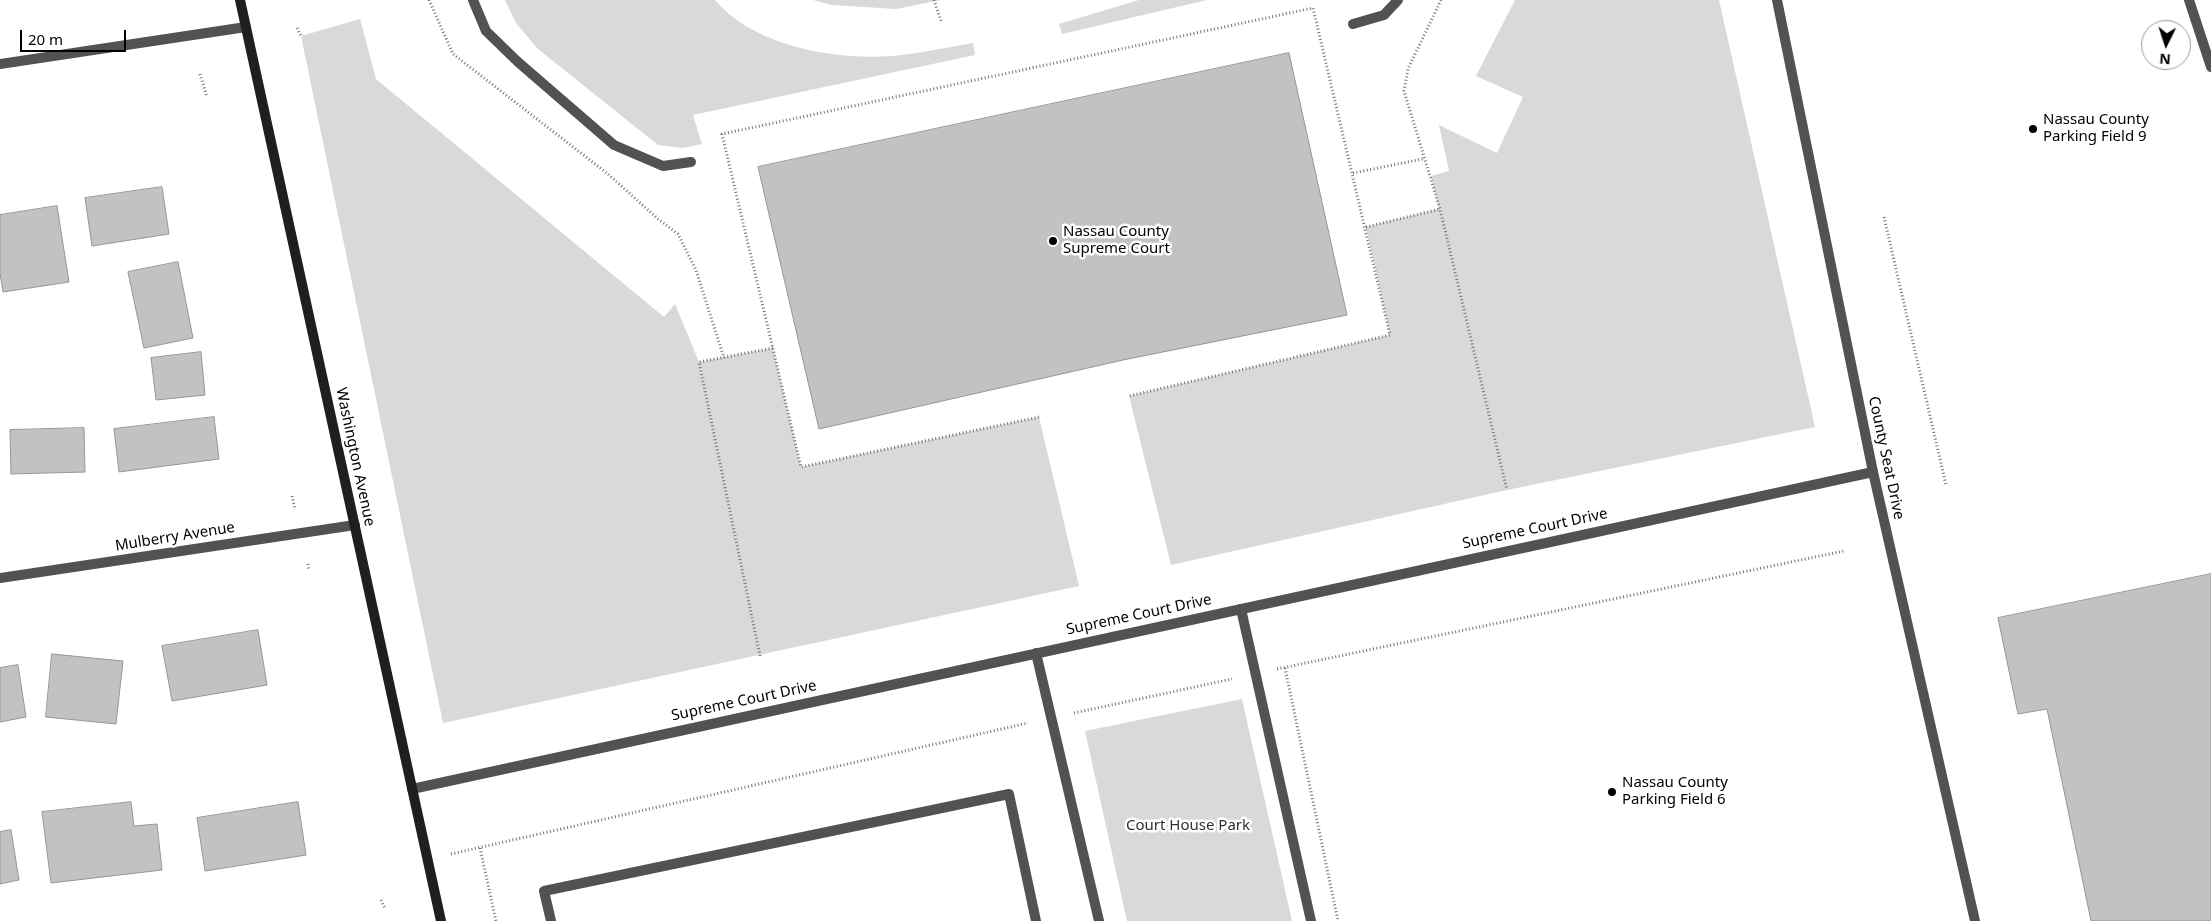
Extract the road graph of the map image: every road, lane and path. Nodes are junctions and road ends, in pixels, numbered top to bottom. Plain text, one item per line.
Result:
1 (240, 0) edge
2 (429, 0) edge
3 (473, 0) edge
4 (934, 0) edge
5 (1398, 0) edge
6 (1442, 0) edge
7 (1777, 0) edge
8 (2189, 0) edge
9 (941, 21) dead end
10 (1353, 24) dead end
11 (246, 27) junction
12 (297, 28) dead end
13 (301, 36) dead end
14 (0, 64) edge
15 (2211, 67) edge
16 (200, 74) dead end
17 (207, 97) dead end
18 (1423, 158) junction
19 (691, 162) dead end
20 (1353, 172) junction
21 (1440, 209) junction
22 (1884, 217) dead end
23 (1366, 226) junction
24 (772, 348) junction
25 (724, 358) junction
26 (1129, 396) dead end
27 (1039, 417) dead end
28 (1873, 472) junction
29 (1946, 485) dead end
30 (1507, 490) dead end
31 (292, 496) dead end
32 (295, 509) dead end
33 (355, 525) junction
34 (1844, 551) dead end
35 (308, 564) dead end
36 (309, 571) dead end
37 (0, 578) edge
38 (1241, 609) junction
39 (1036, 653) junction
40 (760, 656) dead end
41 (1285, 668) junction
42 (1256, 674) junction
43 (1052, 718) junction
44 (1028, 723) junction
45 (1030, 732) dead end
46 (412, 788) junction
47 (480, 848) junction
48 (428, 859) junction
49 (381, 900) dead end
50 (385, 908) dead end
51 (441, 921) edge
52 (496, 921) edge
53 (551, 921) edge
54 (1036, 921) edge
55 (1100, 921) edge
56 (1311, 921) edge
57 (1338, 921) edge
58 (1975, 921) edge

1 - 11 main road, Washington Avenue
2 - 25 path
3 - 19 street
4 - 9 path
5 - 10 street
6 - 18 path
7 - 28 street, County Seat Drive
8 - 15 street
11 - 14 street
11 - 33 main road, Washington Avenue
12 - 13 path
16 - 17 path
18 - 20 path
18 - 21 path
20 - 23 path
20 - 24 path
21 - 23 path
21 - 30 path
22 - 29 path
23 - 26 path
24 - 25 path
24 - 27 path
25 - 40 path
28 - 38 street, Supreme Court Drive
28 - 58 street, County Seat Drive
31 - 32 path
33 - 37 street, Mulberry Avenue
33 - 46 main road, Washington Avenue
34 - 41 path
35 - 36 path
38 - 39 street, Supreme Court Drive
38 - 42 street
39 - 43 street
39 - 46 street, Supreme Court Drive
41 - 42 path
41 - 57 path
42 - 43 path
42 - 56 street
43 - 44 path
43 - 55 street
44 - 45 path
44 - 47 path
46 - 48 main road, Washington Avenue
47 - 48 path
47 - 52 path
48 - 51 main road, Washington Avenue
49 - 50 path
53 - 54 street

